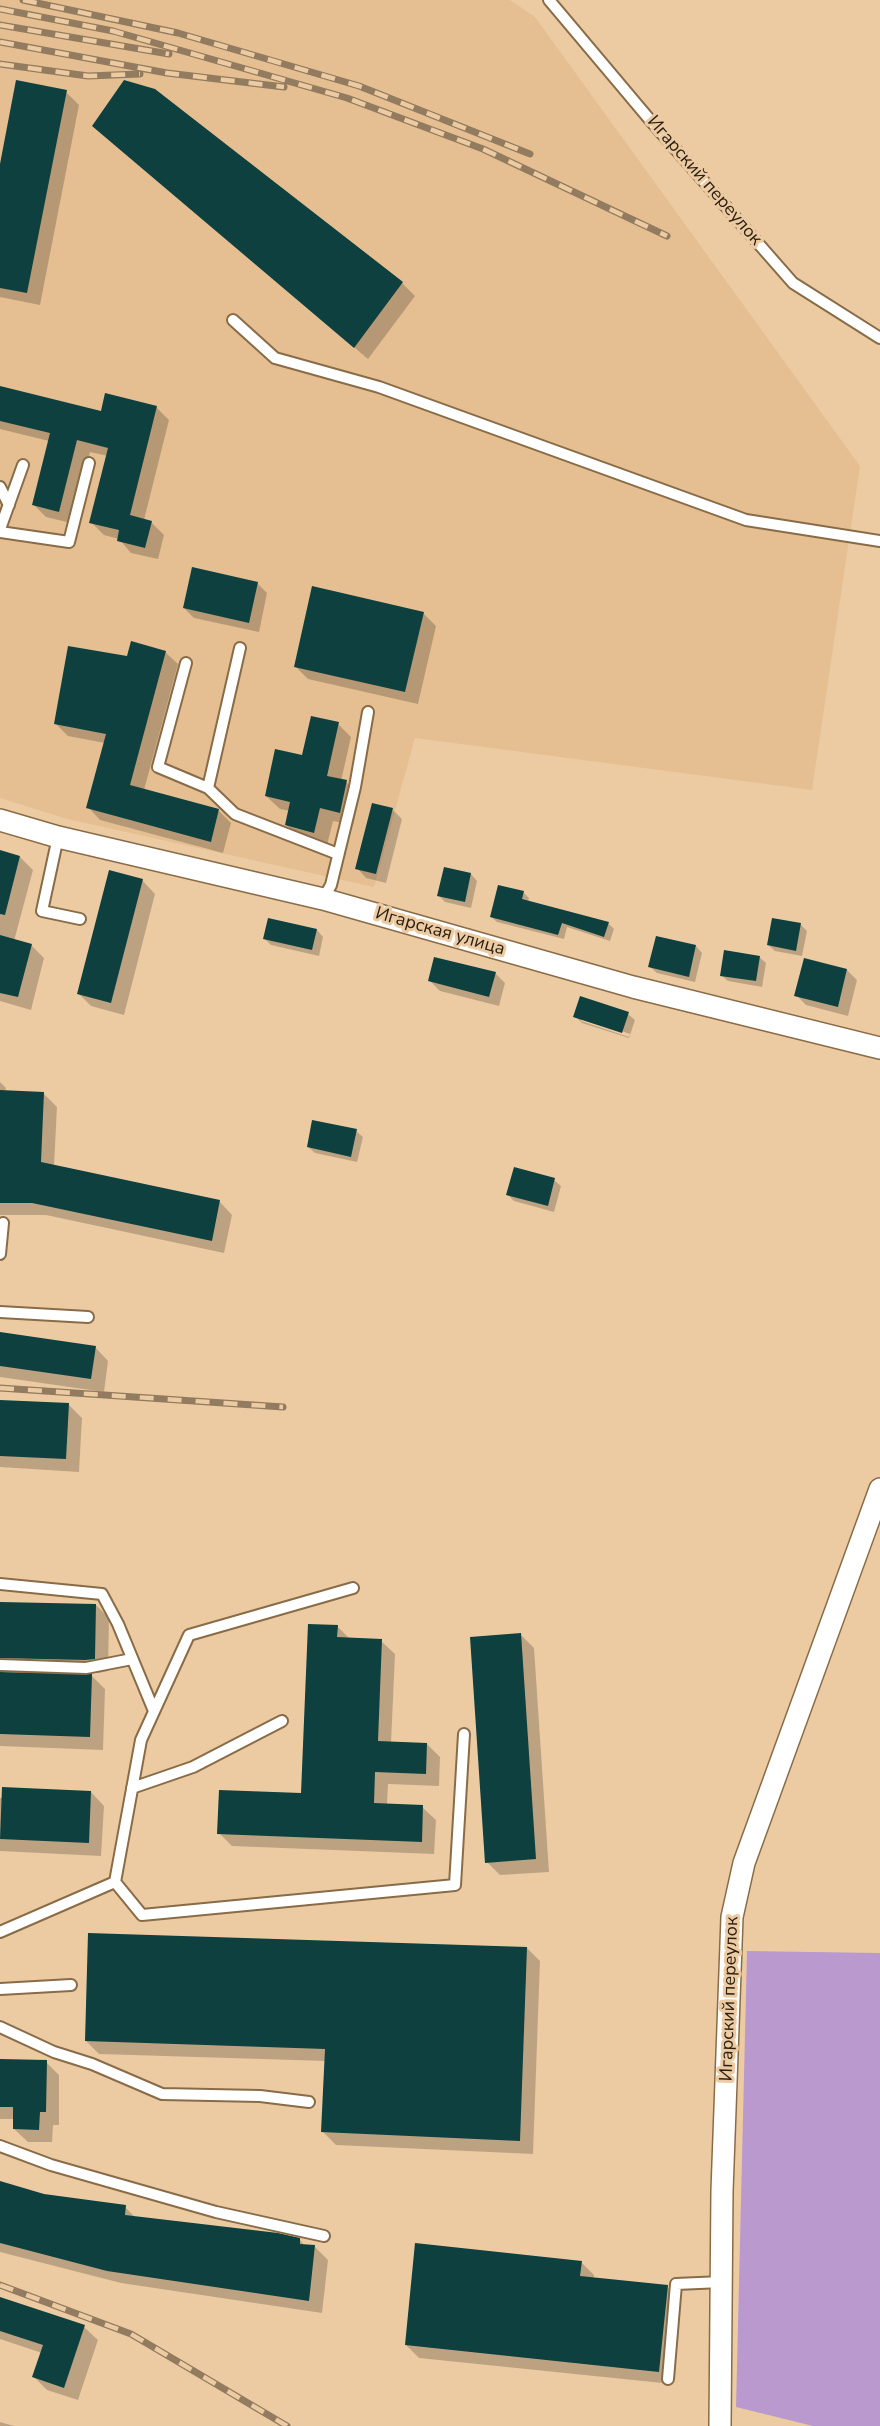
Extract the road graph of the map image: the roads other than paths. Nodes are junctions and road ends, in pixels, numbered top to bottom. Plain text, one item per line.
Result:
1 (549, 0) edge
2 (233, 320) dead end
3 (880, 338) edge
4 (89, 463) dead end
5 (23, 465) dead end
6 (0, 487) edge
7 (9, 505) junction
8 (0, 531) edge
9 (880, 541) edge
10 (240, 648) dead end
11 (186, 663) dead end
12 (368, 712) dead end
13 (207, 788) junction
14 (0, 819) edge
15 (58, 837) junction
16 (338, 854) junction
17 (323, 899) junction
18 (80, 919) dead end
19 (880, 1048) edge
20 (3, 1223) dead end
21 (0, 1254) edge
22 (0, 1312) edge
23 (88, 1317) dead end
24 (880, 1489) edge
25 (0, 1584) edge
26 (353, 1588) dead end
27 (132, 1659) junction
28 (0, 1665) edge
29 (154, 1711) junction
30 (282, 1721) dead end
31 (464, 1734) dead end
32 (132, 1788) junction
33 (115, 1882) junction
34 (0, 1932) edge
35 (70, 1985) dead end
36 (0, 1989) edge
37 (0, 2027) edge
38 (309, 2102) dead end
39 (0, 2146) edge
40 (324, 2236) dead end
41 (722, 2283) junction
42 (668, 2379) dead end
43 (722, 2425) edge

1 - 3 lane, Игарский переулок
2 - 9 lane
4 - 8 lane
5 - 7 lane
6 - 7 lane
7 - 8 lane
10 - 13 lane
11 - 13 lane
12 - 16 lane
13 - 16 lane
14 - 15 street, Игарская улица
15 - 17 street, Игарская улица
15 - 18 lane
16 - 17 lane
17 - 19 street, Игарская улица
20 - 21 lane
22 - 23 lane
24 - 41 street, Игарский переулок
25 - 27 lane
26 - 29 lane
27 - 28 lane
27 - 29 lane
29 - 32 lane
30 - 32 lane
31 - 33 lane
32 - 33 lane
33 - 34 lane
35 - 36 lane
37 - 38 lane
39 - 40 lane
41 - 42 lane
41 - 43 street, Игарский переулок

